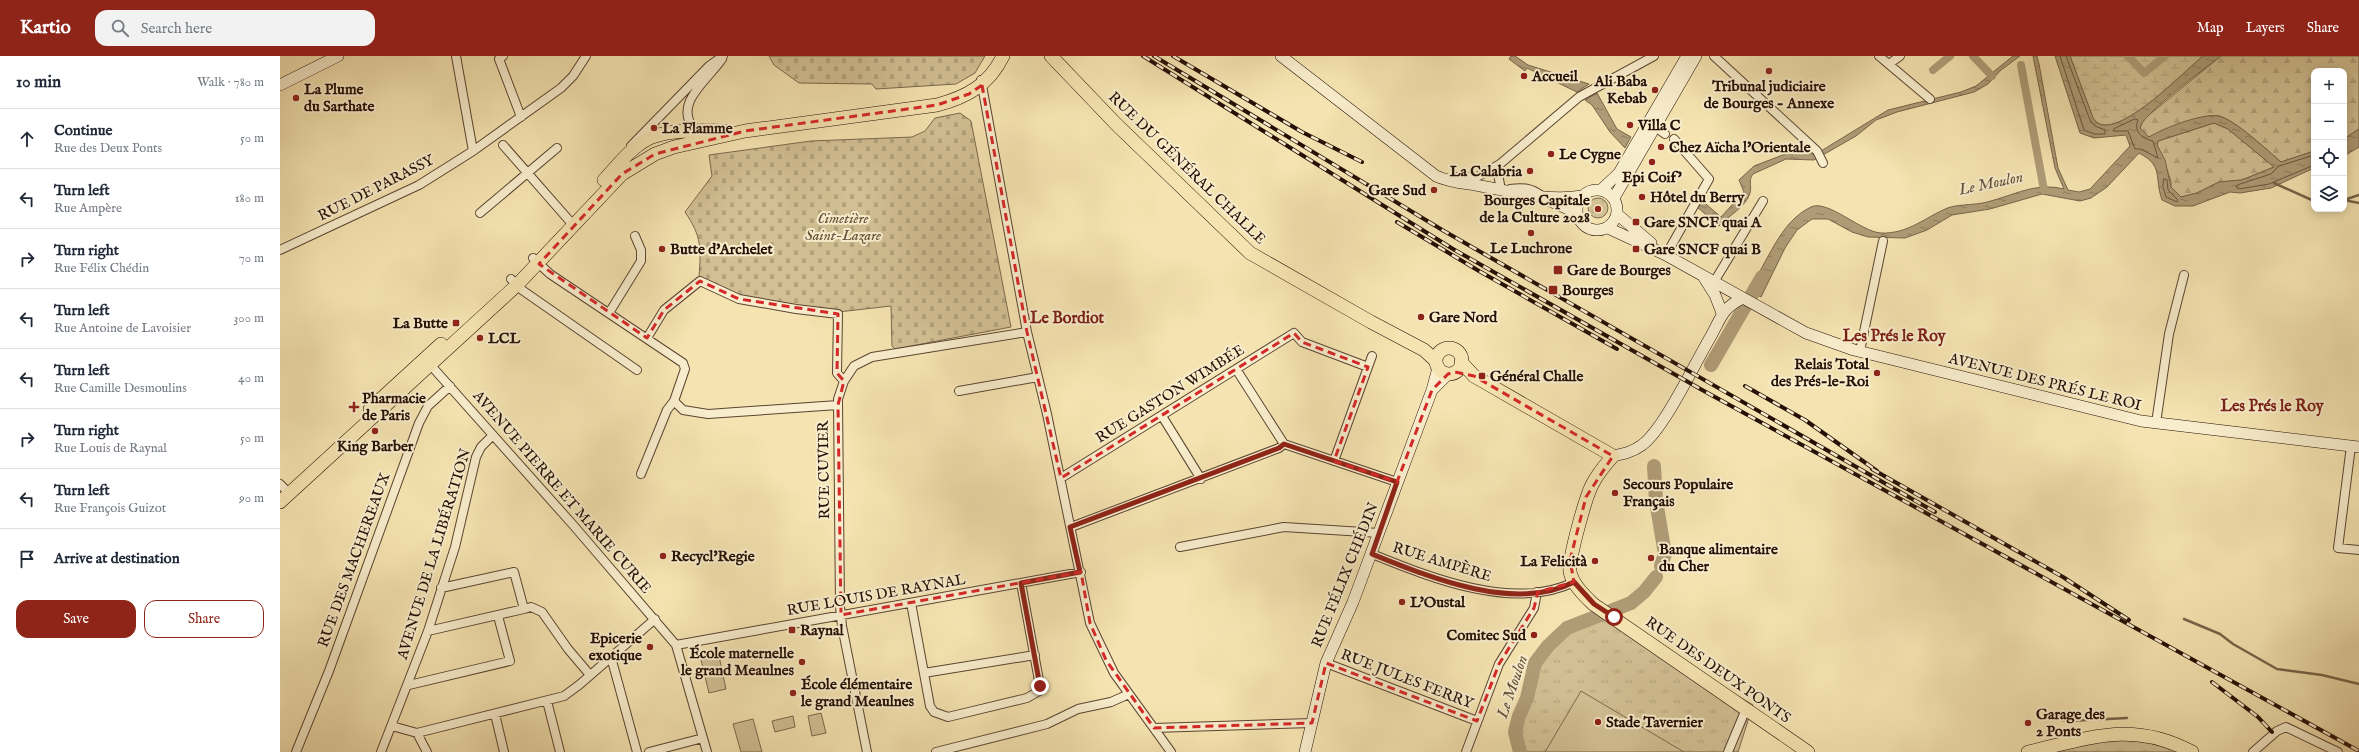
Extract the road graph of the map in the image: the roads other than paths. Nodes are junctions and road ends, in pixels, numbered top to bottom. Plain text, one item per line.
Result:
1 (338, 56) edge
2 (456, 56) edge
3 (503, 56) edge
4 (586, 56) edge
5 (724, 56) edge
6 (993, 56) edge
7 (1003, 56) edge
8 (1046, 56) edge
9 (1051, 56) edge
10 (1281, 56) edge
11 (1654, 56) edge
12 (1687, 56) edge
13 (1696, 56) edge
14 (1714, 56) edge
15 (1879, 56) edge
16 (1900, 56) edge
17 (1889, 64) junction
18 (1062, 69) junction
19 (983, 79) junction
20 (280, 85) edge
21 (687, 89) junction
22 (694, 95) junction
23 (1930, 99) dead end
24 (521, 117) junction
25 (1655, 127) junction
26 (696, 131) junction
27 (745, 131) junction
28 (1665, 134) dead end
29 (1674, 139) dead end
30 (503, 145) dead end
31 (557, 148) dead end
32 (473, 151) junction
33 (1822, 161) dead end
34 (1421, 164) junction
35 (1500, 164) junction
36 (615, 168) junction
37 (527, 175) junction
38 (1503, 190) junction
39 (1601, 190) junction
40 (1582, 196) junction
41 (1542, 197) junction
42 (1614, 198) junction
43 (1763, 201) dead end
44 (480, 213) dead end
45 (1577, 213) junction
46 (1619, 216) junction
47 (571, 224) junction
48 (1608, 228) junction
49 (635, 236) dead end
50 (1883, 240) dead end
51 (1650, 245) junction
52 (280, 250) edge
53 (1665, 254) junction
54 (536, 261) junction
55 (2184, 275) dead end
56 (1703, 276) junction
57 (514, 282) junction
58 (1718, 284) junction
59 (1743, 298) junction
60 (1724, 310) junction
61 (609, 313) junction
62 (1027, 332) junction
63 (647, 338) junction
64 (1860, 351) junction
65 (1372, 356) dead end
66 (428, 362) junction
67 (1446, 365) junction
68 (1368, 367) junction
69 (1236, 369) junction
70 (637, 370) dead end
71 (1038, 377) junction
72 (844, 381) junction
73 (450, 386) junction
74 (959, 391) dead end
75 (674, 401) junction
76 (838, 405) junction
77 (1162, 416) junction
78 (2156, 423) junction
79 (493, 435) junction
80 (1284, 444) junction
81 (2355, 447) edge
82 (1613, 456) junction
83 (1334, 461) junction
84 (641, 474) dead end
85 (1061, 478) junction
86 (1201, 479) junction
87 (1397, 482) junction
88 (283, 492) edge
89 (1070, 527) junction
90 (1379, 533) junction
91 (1180, 547) dead end
92 (2359, 550) edge
93 (1372, 554) junction
94 (1080, 572) junction
95 (1574, 582) junction
96 (1021, 583) junction
97 (441, 588) junction
98 (1538, 592) junction
99 (911, 603) junction
100 (524, 609) junction
101 (841, 615) junction
102 (498, 616) junction
103 (655, 619) junction
104 (428, 631) junction
105 (676, 645) junction
106 (1035, 655) junction
107 (612, 656) junction
108 (1326, 663) junction
109 (924, 673) junction
110 (590, 675) junction
111 (409, 685) junction
112 (1129, 694) junction
113 (547, 701) junction
114 (1746, 709) junction
115 (495, 714) junction
116 (1477, 721) junction
117 (1312, 723) junction
118 (392, 726) junction
119 (1154, 728) junction
120 (417, 733) junction
121 (703, 738) junction
122 (296, 752) edge
123 (381, 752) edge
124 (427, 752) edge
125 (504, 752) edge
126 (560, 752) edge
127 (637, 752) edge
128 (649, 752) edge
129 (707, 752) edge
130 (867, 752) edge
131 (936, 752) edge
132 (1171, 752) edge
133 (1306, 752) edge
134 (1466, 752) edge
135 (1728, 752) edge
136 (1808, 752) edge
137 (2028, 752) edge
138 (2192, 752) edge
139 (2253, 752) edge
140 (2338, 752) edge

1 - 20 main road
2 - 32 street
3 - 24 street
4 - 24 street, RUE DE PARASSY
5 - 21 street
5 - 22 street
6 - 19 main road
7 - 19 main road
8 - 18 main road, RUE DU GÉNÉRAL CHALLE
9 - 18 main road, RUE DU GÉNÉRAL CHALLE
10 - 34 main road
11 - 35 street
12 - 39 main road
13 - 25 main road
14 - 33 street
15 - 17 street
16 - 17 street
17 - 23 street
18 - 67 main road, RUE DU GÉNÉRAL CHALLE
19 - 27 main road
19 - 62 street
21 - 22 street
21 - 36 street
22 - 26 street
24 - 32 street, RUE DE PARASSY
25 - 28 street
25 - 42 main road
26 - 27 main road
26 - 36 main road
27 - 47 main road
29 - 53 street
30 - 37 street
31 - 37 street
32 - 52 street, RUE DE PARASSY
34 - 35 street
34 - 38 main road
35 - 38 street
36 - 47 main road
37 - 44 street
37 - 47 street
38 - 41 main road
39 - 40 main road
39 - 42 main road
40 - 41 main road
40 - 45 main road
41 - 45 main road
42 - 46 main road
43 - 58 street
45 - 48 main road
46 - 48 main road
46 - 51 main road, AVENUE DES PRÉS LE ROI
47 - 54 main road
48 - 51 main road, AVENUE DES PRÉS LE ROI
49 - 61 street
50 - 64 street
51 - 53 main road, AVENUE DES PRÉS LE ROI
53 - 56 main road, AVENUE DES PRÉS LE ROI
54 - 57 main road
54 - 61 street
55 - 78 street, AVENUE DES PRÉS LE ROI
56 - 58 main road, AVENUE DES PRÉS LE ROI
56 - 60 main road
57 - 66 main road
57 - 70 street
58 - 59 main road, AVENUE DES PRÉS LE ROI
58 - 60 main road
59 - 60 main road
59 - 64 main road, AVENUE DES PRÉS LE ROI
60 - 82 main road
61 - 63 street
62 - 71 street
62 - 72 street, RUE CUVIER
63 - 72 street
63 - 75 street
64 - 78 main road, AVENUE DES PRÉS LE ROI
65 - 68 street
66 - 73 street, AVENUE PIERRE ET MARIE CURIE
66 - 88 main road
67 - 82 main road, RUE DU GÉNÉRAL CHALLE
67 - 87 main road, RUE FÉLIX CHÉDIN
68 - 69 street, RUE GASTON WIMBÉE
68 - 83 street
69 - 77 street, RUE GASTON WIMBÉE
69 - 80 street
71 - 74 street
71 - 85 street
72 - 76 street, RUE CUVIER
73 - 79 street, AVENUE PIERRE ET MARIE CURIE
73 - 122 street, RUE DES MACHEREAUX
75 - 76 street
75 - 84 street
76 - 101 street, RUE CUVIER
77 - 85 street, RUE GASTON WIMBÉE
77 - 86 street
78 - 81 main road, AVENUE DES PRÉS LE ROI
79 - 97 street, AVENUE DE LA LIBÉRATION
79 - 103 street, AVENUE PIERRE ET MARIE CURIE
80 - 83 street
80 - 86 street
81 - 92 street
82 - 95 main road
83 - 87 street
85 - 89 street
86 - 89 street
87 - 90 main road, RUE FÉLIX CHÉDIN
89 - 94 street
90 - 91 street
90 - 93 main road, RUE FÉLIX CHÉDIN
93 - 98 street, RUE AMPÈRE
93 - 108 main road, RUE FÉLIX CHÉDIN
94 - 96 street, RUE LOUIS DE RAYNAL
94 - 112 street
95 - 98 street, RUE AMPÈRE
95 - 114 main road, RUE DES DEUX PONTS
96 - 99 street, RUE LOUIS DE RAYNAL
96 - 106 street
97 - 100 street
97 - 104 street, AVENUE DE LA LIBÉRATION
98 - 116 street
99 - 101 street, RUE LOUIS DE RAYNAL
99 - 109 street
100 - 102 street
100 - 110 street
101 - 105 street, RUE LOUIS DE RAYNAL
101 - 130 street, RUE CUVIER
102 - 104 street
102 - 111 street
103 - 105 street, AVENUE PIERRE ET MARIE CURIE
103 - 107 street
104 - 111 street, AVENUE DE LA LIBÉRATION
105 - 121 street
106 - 109 street
106 - 109 street
107 - 110 street
107 - 127 street
108 - 116 street, RUE JULES FERRY
108 - 117 main road, RUE FÉLIX CHÉDIN
110 - 113 street
111 - 118 street, AVENUE DE LA LIBÉRATION
112 - 119 street
112 - 131 street
113 - 115 street
113 - 126 street
114 - 135 street
114 - 136 main road, RUE DES DEUX PONTS
115 - 120 street
115 - 125 street
116 - 134 street
117 - 119 street
117 - 133 main road, RUE FÉLIX CHÉDIN
118 - 120 street
118 - 123 street, AVENUE DE LA LIBÉRATION
119 - 132 street
120 - 124 street
121 - 128 street
121 - 129 street
137 - 138 main road
139 - 140 street

